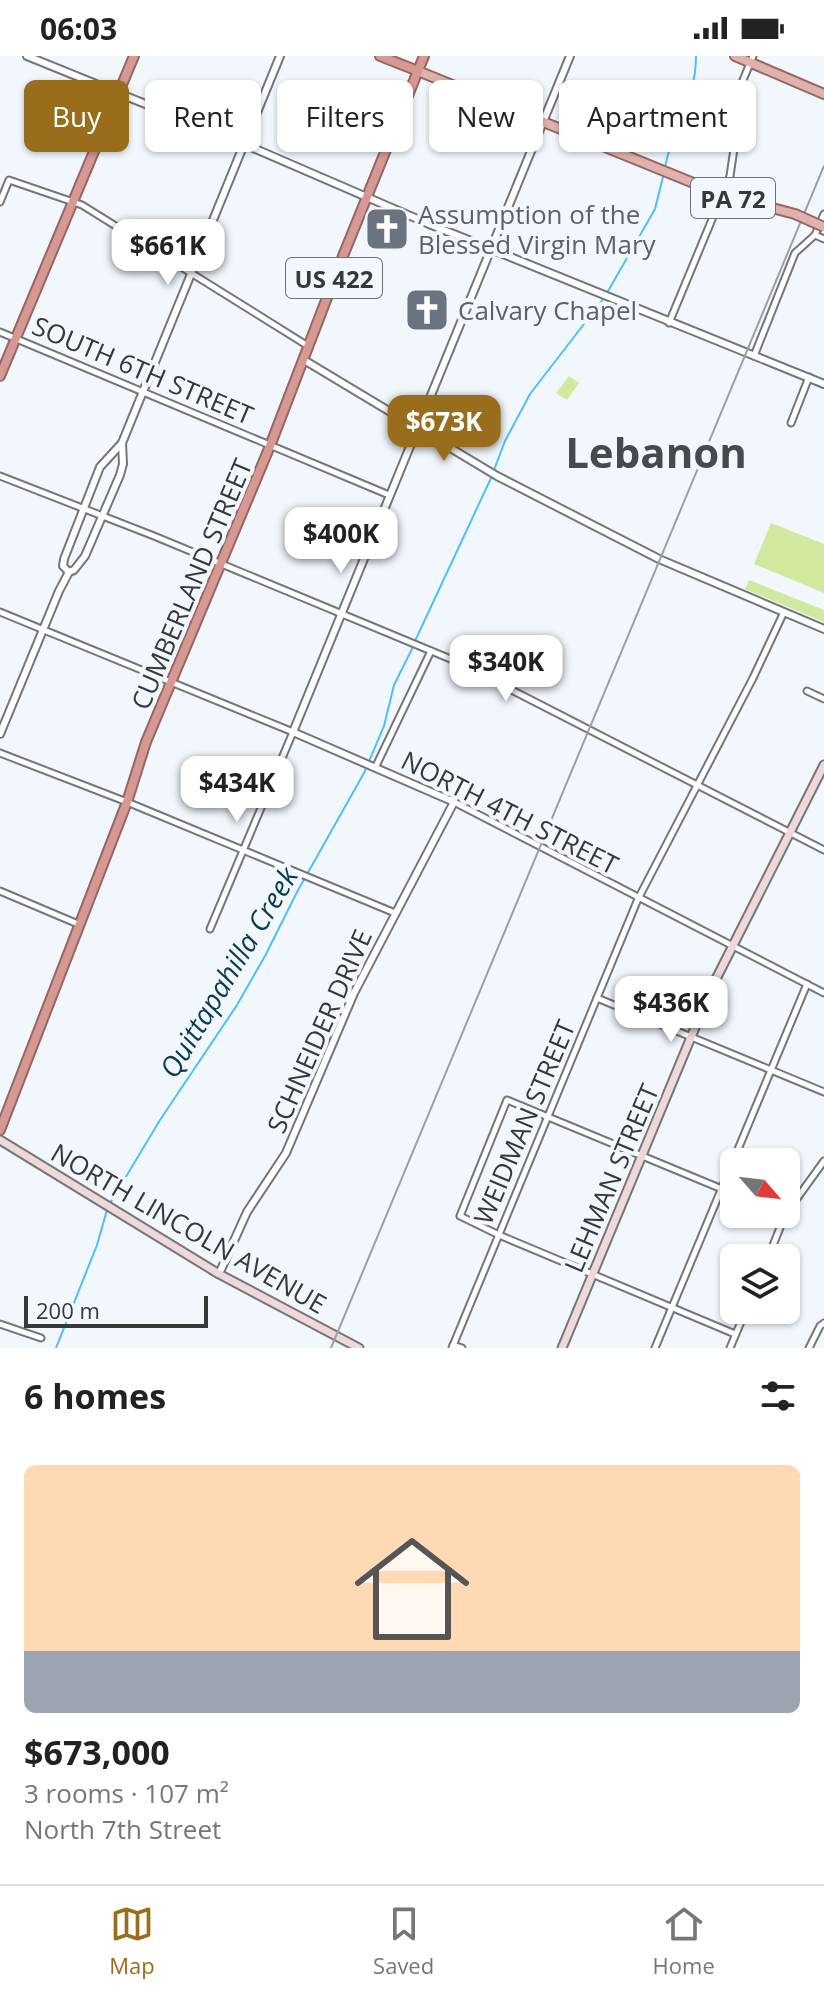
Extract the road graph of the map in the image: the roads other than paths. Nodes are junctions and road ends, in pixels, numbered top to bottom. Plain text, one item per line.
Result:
1 (27, 56) edge
2 (134, 56) edge
3 (280, 56) edge
4 (380, 56) edge
5 (424, 56) edge
6 (570, 56) edge
7 (735, 56) edge
8 (751, 59) edge
9 (418, 71) junction
10 (84, 80) edge
11 (124, 80) edge
12 (440, 80) edge
13 (824, 94) edge
14 (261, 102) edge
15 (543, 121) joint
16 (261, 151) edge
17 (94, 152) edge
18 (241, 152) edge
19 (530, 152) edge
20 (723, 195) junction
21 (366, 197) junction
22 (0, 202) edge
23 (72, 203) junction
24 (824, 214) edge
25 (824, 227) edge
26 (815, 235) junction
27 (824, 239) edge
28 (490, 249) junction
29 (190, 272) junction
30 (669, 323) junction
31 (0, 332) edge
32 (15, 338) junction
33 (309, 347) junction
34 (754, 356) junction
35 (304, 360) junction
36 (0, 376) edge
37 (809, 377) junction
38 (824, 384) edge
39 (143, 392) junction
40 (791, 423) dead end
41 (416, 429) junction
42 (122, 443) junction
43 (270, 446) junction
44 (0, 476) edge
45 (389, 495) junction
46 (82, 508) junction
47 (102, 516) junction
48 (220, 566) junction
49 (69, 572) junction
50 (0, 612) edge
51 (784, 612) junction
52 (341, 614) junction
53 (824, 629) edge
54 (43, 631) junction
55 (431, 651) junction
56 (171, 683) junction
57 (807, 691) dead end
58 (824, 699) edge
59 (293, 732) junction
60 (0, 734) edge
61 (0, 753) edge
62 (371, 764) junction
63 (823, 769) edge
64 (698, 784) junction
65 (127, 802) junction
66 (454, 802) junction
67 (790, 832) junction
68 (241, 850) junction
69 (824, 850) edge
70 (0, 891) edge
71 (638, 899) junction
72 (395, 913) junction
73 (78, 924) junction
74 (210, 929) dead end
75 (731, 946) junction
76 (807, 984) junction
77 (824, 993) edge
78 (597, 998) junction
79 (690, 1037) junction
80 (771, 1070) junction
81 (824, 1092) edge
82 (548, 1117) junction
83 (0, 1130) edge
84 (0, 1140) edge
85 (738, 1148) edge
86 (642, 1156) junction
87 (824, 1161) edge
88 (720, 1189) edge
89 (720, 1191) edge
90 (800, 1193) edge
91 (499, 1235) junction
92 (219, 1274) junction
93 (592, 1274) junction
94 (672, 1308) junction
95 (824, 1323) edge
96 (0, 1324) edge
97 (740, 1324) edge
98 (735, 1334) junction
99 (41, 1338) dead end
100 (453, 1346) edge
101 (359, 1348) edge
102 (462, 1348) edge
103 (562, 1348) edge
104 (655, 1348) edge
105 (730, 1348) edge
106 (809, 1348) edge

1 - 10 street
2 - 11 highway
3 - 14 street
4 - 9 highway, PA 72
5 - 9 highway, CUMBERLAND STREET / US 422
6 - 15 street
7 - 8 main road
8 - 13 main road
8 - 20 street
9 - 12 main road, PA 72
9 - 21 highway, CUMBERLAND STREET / US 422
15 - 20 main road, PA 72
16 - 21 street
17 - 23 highway
18 - 29 street
19 - 28 street
20 - 25 main road, PA 72, bridge
20 - 30 street
21 - 28 street
21 - 33 highway, CUMBERLAND STREET / US 422
22 - 23 street
23 - 29 street
23 - 32 highway
24 - 26 street
26 - 27 street
26 - 34 street
28 - 30 street
28 - 41 street
29 - 33 street
29 - 39 street
30 - 34 street
31 - 32 street, SOUTH 6TH STREET
32 - 36 highway
32 - 39 street, SOUTH 6TH STREET
33 - 35 highway, CUMBERLAND STREET / US 422
34 - 37 street
35 - 41 street
35 - 43 highway, CUMBERLAND STREET / US 422
37 - 38 street
37 - 40 street
39 - 42 street
39 - 43 street, SOUTH 6TH STREET
41 - 45 street
41 - 51 street
42 - 46 street
42 - 47 street
43 - 45 street, SOUTH 6TH STREET
43 - 48 highway, CUMBERLAND STREET / US 422
44 - 46 street
45 - 52 street
46 - 47 street
46 - 49 street
47 - 48 street
47 - 49 street
48 - 52 street
48 - 56 highway, CUMBERLAND STREET / US 422
49 - 54 street
50 - 54 street, NORTH 4TH STREET
51 - 53 street
51 - 64 street, WEIDMAN STREET
52 - 55 street
52 - 59 street
54 - 56 street, NORTH 4TH STREET
54 - 60 street
55 - 62 street
55 - 64 street
56 - 59 street, NORTH 4TH STREET
56 - 65 highway, CUMBERLAND STREET / US 422
57 - 58 street
59 - 62 street, NORTH 4TH STREET
59 - 68 street
61 - 65 street
62 - 66 street, NORTH 4TH STREET
63 - 67 main road, LEHMAN STREET
64 - 67 street
64 - 71 street, WEIDMAN STREET
65 - 68 street
65 - 73 highway, CUMBERLAND STREET / US 422
66 - 71 street, NORTH 4TH STREET
66 - 72 street, SCHNEIDER DRIVE
67 - 69 street
67 - 75 main road, LEHMAN STREET
68 - 72 street
68 - 74 street
70 - 73 street
71 - 75 street, NORTH 4TH STREET
71 - 78 street, WEIDMAN STREET
72 - 92 street, SCHNEIDER DRIVE
73 - 83 highway, CUMBERLAND STREET / US 422
75 - 76 street, NORTH 4TH STREET
75 - 79 main road, LEHMAN STREET
76 - 77 street, NORTH 4TH STREET
76 - 80 street
78 - 79 street
78 - 82 street, WEIDMAN STREET
79 - 80 street
79 - 86 main road, LEHMAN STREET
80 - 81 street
80 - 85 street
82 - 86 street
82 - 91 street, WEIDMAN STREET
82 - 91 street
84 - 92 main road, NORTH LINCOLN AVENUE
86 - 88 street
86 - 93 main road, LEHMAN STREET
87 - 90 street
89 - 94 street
91 - 93 street
91 - 100 street, WEIDMAN STREET
92 - 101 main road, NORTH LINCOLN AVENUE
93 - 94 street
93 - 103 main road, LEHMAN STREET
94 - 98 street
94 - 104 street
95 - 106 street
96 - 99 street
97 - 98 street
98 - 105 street
100 - 102 street

